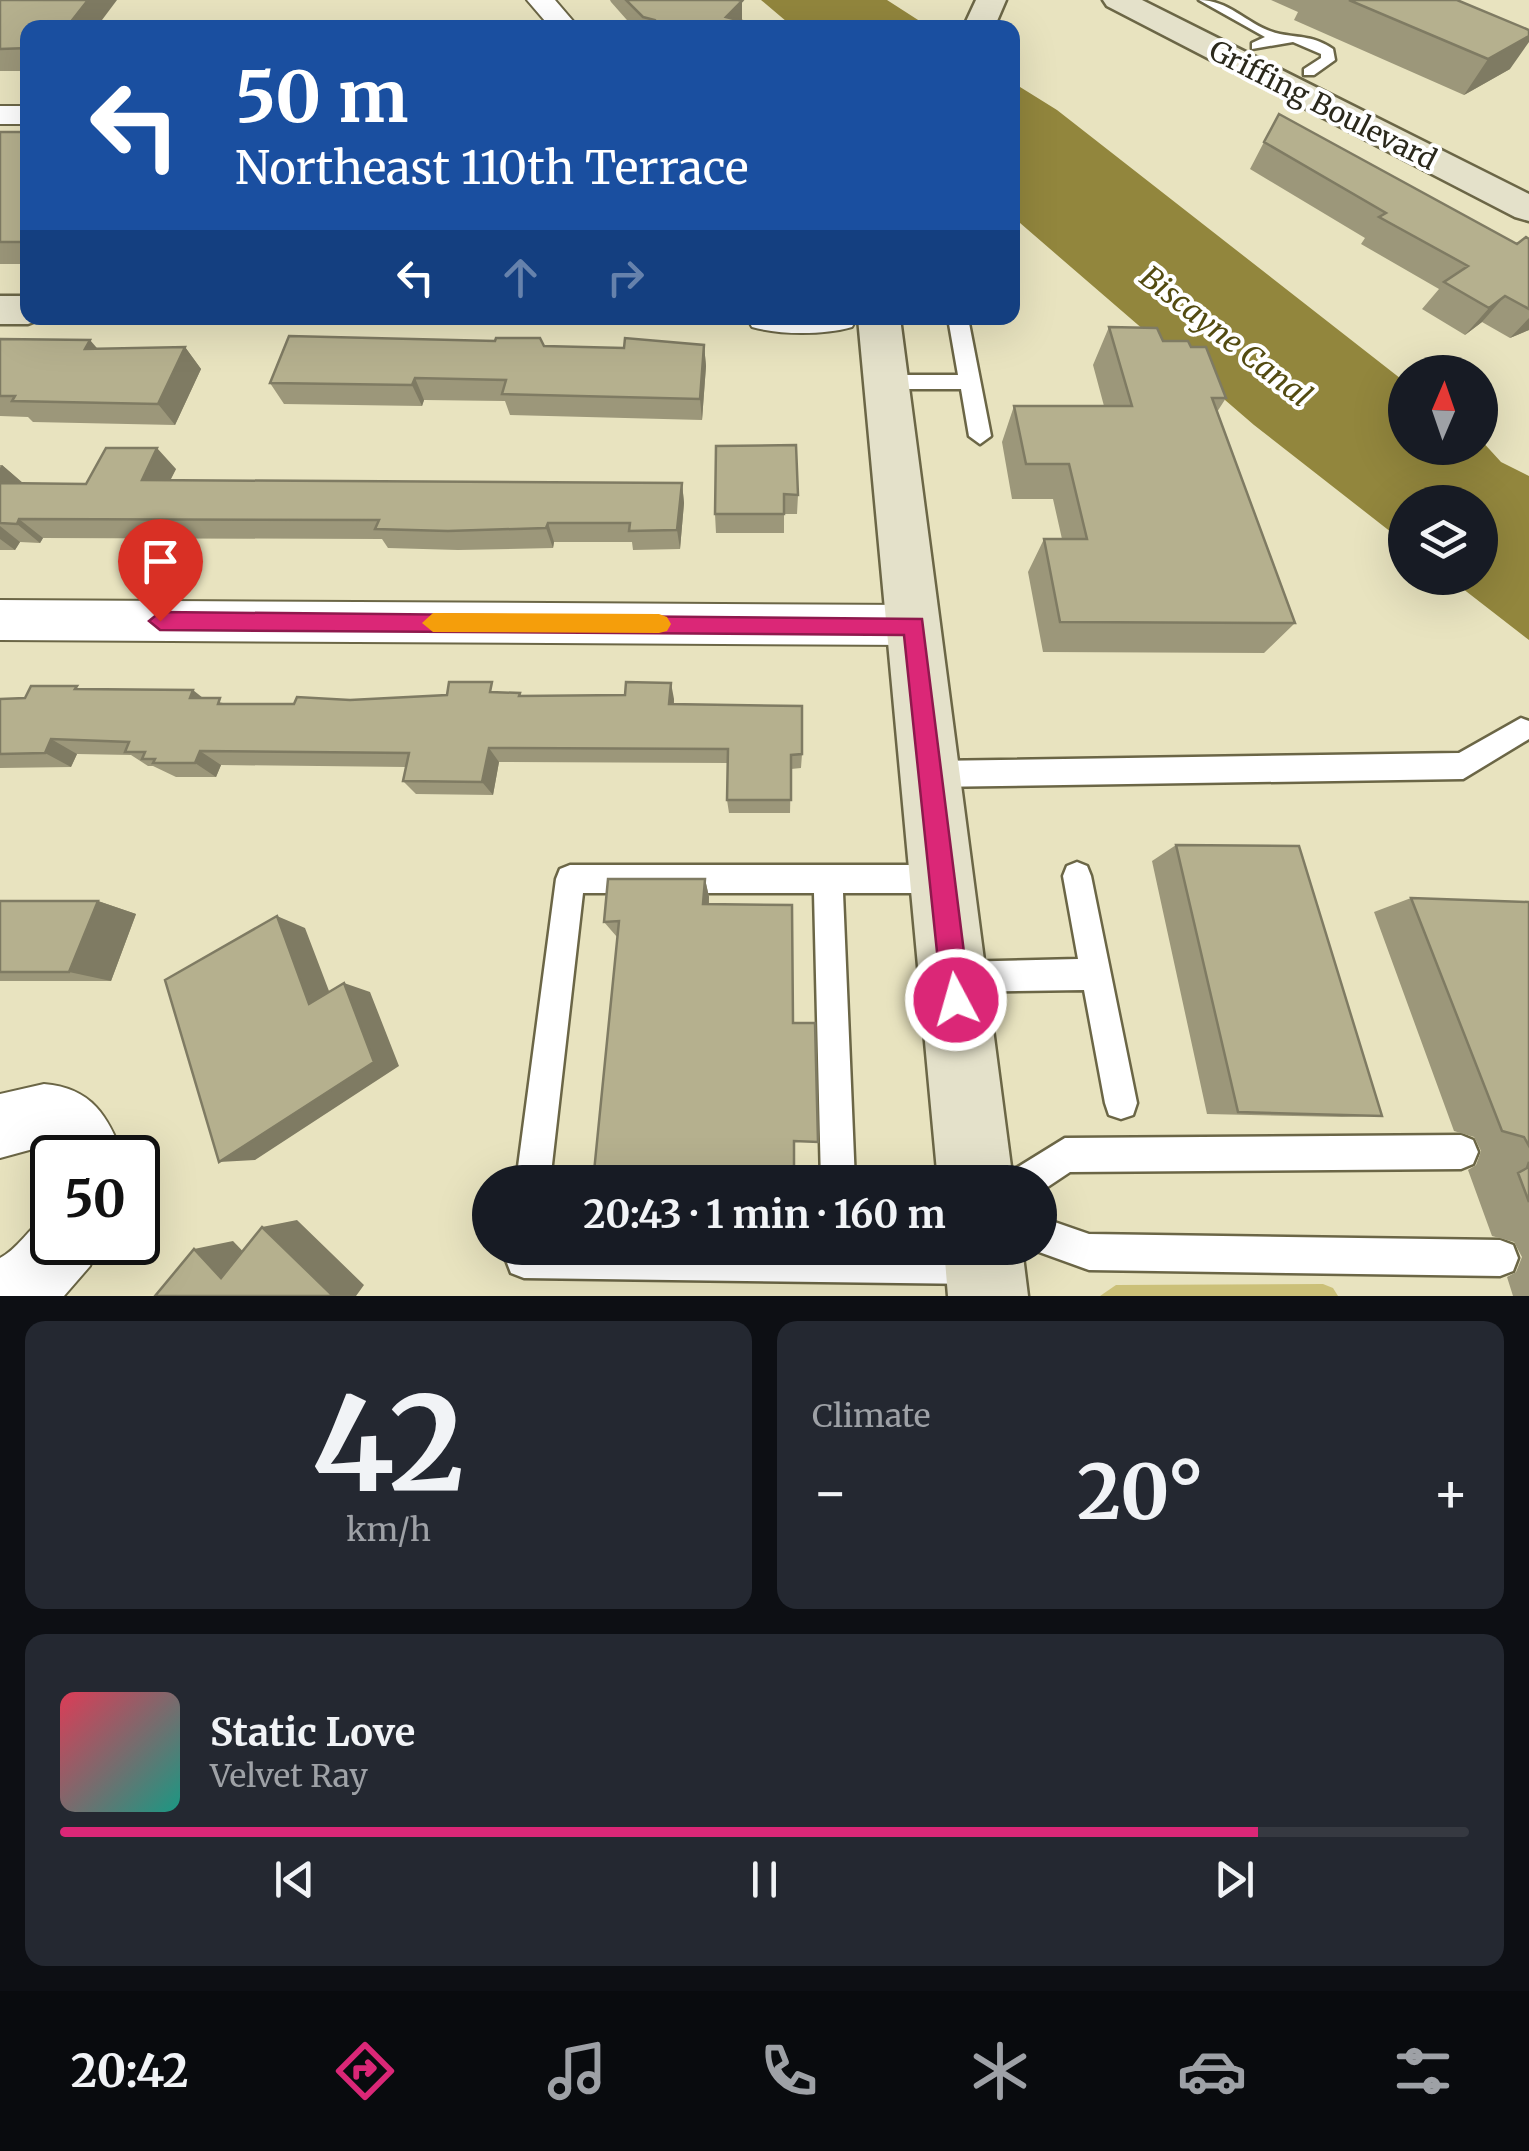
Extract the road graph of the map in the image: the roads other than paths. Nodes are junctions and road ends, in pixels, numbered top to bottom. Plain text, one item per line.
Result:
1 (540, 0) edge
2 (1118, 0) edge
3 (1166, 0) edge
4 (1206, 0) edge
5 (983, 7) edge
6 (559, 20) edge
7 (957, 20) edge
8 (1266, 42) junction
9 (1447, 154) junction
10 (1529, 181) edge
11 (1529, 209) edge
12 (880, 325) edge
13 (959, 325) edge
14 (887, 382) junction
15 (970, 382) junction
16 (980, 436) dead end
17 (0, 620) edge
18 (914, 625) junction
19 (1521, 730) dead end
20 (931, 774) junction
21 (1077, 876) dead end
22 (828, 879) junction
23 (942, 879) junction
24 (1096, 974) junction
25 (953, 977) junction
26 (1121, 1104) dead end
27 (0, 1126) edge
28 (83, 1135) edge
29 (1461, 1152) dead end
30 (535, 1165) edge
31 (837, 1165) edge
32 (974, 1165) edge
33 (1050, 1165) edge
34 (1057, 1255) edge
35 (1500, 1258) dead end
36 (46, 1265) edge
37 (0, 1294) edge

1 - 6 street
2 - 9 street, Griffing Boulevard
3 - 8 street, Griffing Boulevard
4 - 8 lane
5 - 7 street
8 - 9 street, Griffing Boulevard
9 - 10 street, Griffing Boulevard
9 - 11 street, Griffing Boulevard
12 - 14 street
13 - 15 lane
14 - 15 lane
14 - 18 street
15 - 16 lane
17 - 18 street
18 - 20 street
19 - 20 lane
20 - 23 street
21 - 24 lane
22 - 23 lane
22 - 30 lane
22 - 31 lane
23 - 25 street
24 - 25 lane
24 - 26 lane
25 - 32 street
27 - 28 street
29 - 33 lane
34 - 35 lane
36 - 37 street

